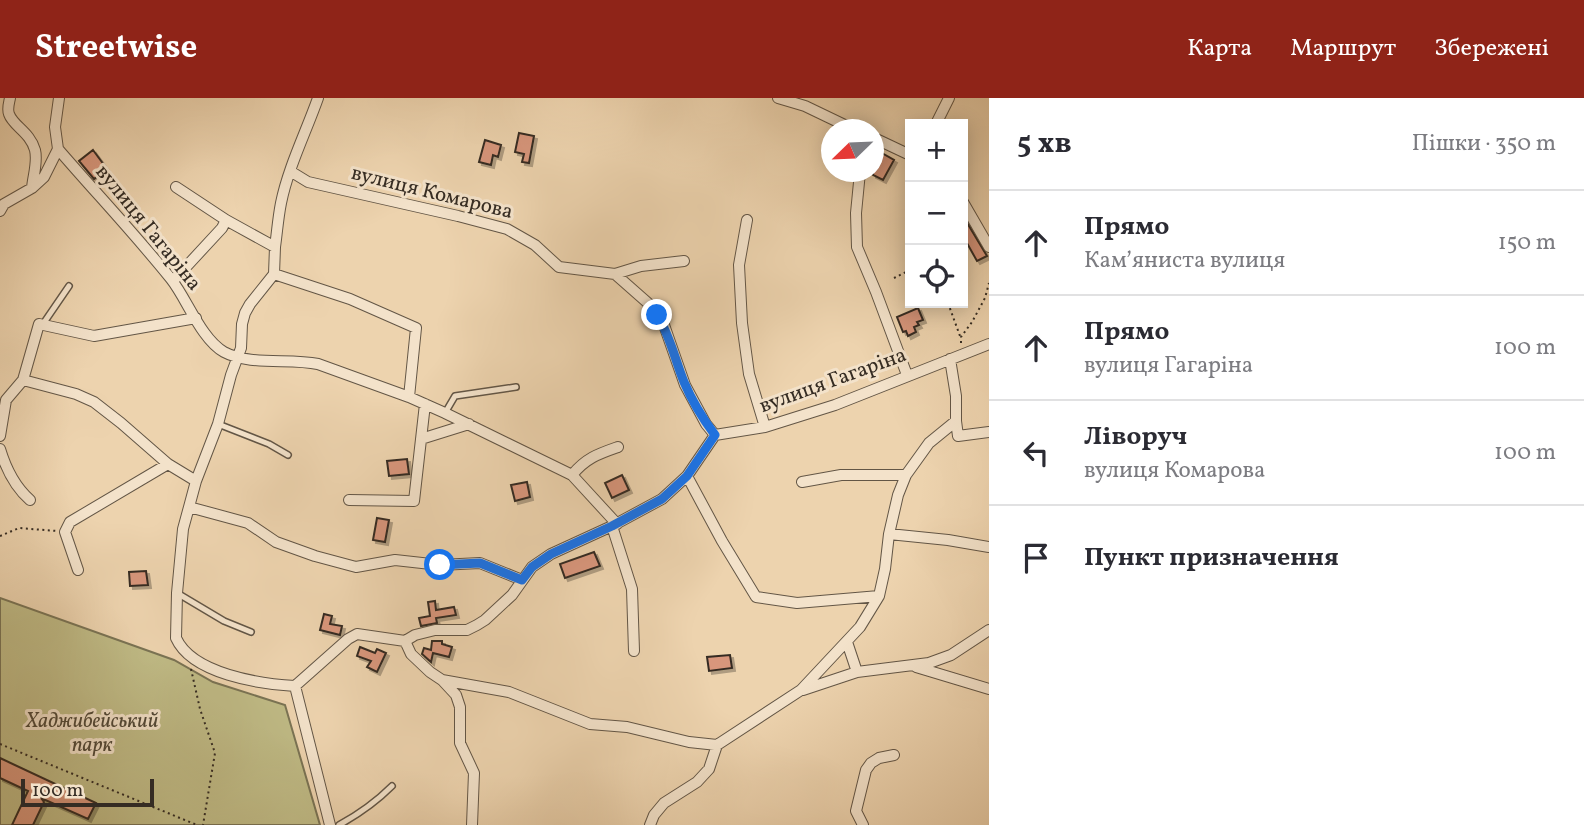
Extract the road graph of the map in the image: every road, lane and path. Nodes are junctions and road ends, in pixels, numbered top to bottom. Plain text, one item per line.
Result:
1 (10, 98) edge
2 (60, 98) edge
3 (318, 98) edge
4 (778, 98) edge
5 (949, 98) edge
6 (832, 119) edge
7 (938, 119) edge
8 (884, 143) edge
9 (58, 149) junction
10 (905, 153) edge
11 (290, 171) junction
12 (859, 182) edge
13 (176, 187) dead end
14 (32, 188) junction
15 (0, 211) edge
16 (968, 211) edge
17 (226, 220) junction
18 (747, 220) dead end
19 (275, 247) junction
20 (989, 247) edge
21 (684, 261) dead end
22 (905, 272) edge
23 (274, 274) junction
24 (615, 274) junction
25 (894, 278) dead end
26 (173, 281) junction
27 (989, 283) edge
28 (69, 286) dead end
29 (950, 308) edge
30 (196, 318) junction
31 (42, 325) junction
32 (961, 337) junction
33 (989, 344) edge
34 (961, 355) junction
35 (238, 356) junction
36 (950, 359) junction
37 (907, 375) junction
38 (23, 380) junction
39 (516, 387) dead end
40 (409, 397) junction
41 (425, 404) junction
42 (445, 412) junction
43 (956, 421) junction
44 (218, 424) junction
45 (469, 424) junction
46 (765, 427) junction
47 (989, 432) edge
48 (715, 435) junction
49 (0, 436) edge
50 (421, 439) junction
51 (618, 447) dead end
52 (0, 449) edge
53 (288, 455) dead end
54 (168, 464) junction
55 (572, 475) junction
56 (905, 475) junction
57 (687, 476) junction
58 (196, 481) junction
59 (802, 482) dead end
60 (30, 500) dead end
61 (349, 500) dead end
62 (188, 507) junction
63 (614, 525) junction
64 (65, 532) junction
65 (889, 534) junction
66 (0, 536) edge
67 (989, 548) edge
68 (78, 570) dead end
69 (522, 580) junction
70 (177, 593) junction
71 (878, 596) junction
72 (989, 630) edge
73 (251, 632) dead end
74 (405, 640) junction
75 (847, 642) junction
76 (634, 651) dead end
77 (188, 654) junction
78 (912, 666) junction
79 (857, 672) junction
80 (442, 680) junction
81 (295, 686) junction
82 (800, 690) junction
83 (989, 690) edge
84 (0, 744) edge
85 (718, 745) junction
86 (894, 755) dead end
87 (392, 786) dead end
88 (197, 825) edge
89 (202, 825) edge
90 (330, 825) edge
91 (339, 825) edge
92 (472, 825) edge
93 (650, 825) edge
94 (863, 825) edge

1 - 14 street
2 - 9 street
3 - 11 street
4 - 6 street
5 - 7 street
8 - 10 street
9 - 14 street
9 - 26 street, вулиця Гагаріна
11 - 19 street
11 - 24 street, вулиця Комарова
12 - 37 street
13 - 17 street
14 - 15 street
16 - 20 street
17 - 19 street
17 - 26 street
18 - 46 street
19 - 23 street
21 - 24 street
22 - 25 path
23 - 35 street
23 - 40 street
24 - 48 street
26 - 30 street, вулиця Гагаріна
27 - 32 path
28 - 31 lane
29 - 32 path
30 - 31 street
30 - 35 street, вулиця Гагаріна
31 - 38 street
32 - 34 path
33 - 34 street, вулиця Гагаріна
34 - 36 street, вулиця Гагаріна
35 - 40 street, вулиця Гагаріна
35 - 44 street
36 - 37 street, вулиця Гагаріна
36 - 43 street
37 - 46 street, вулиця Гагаріна
38 - 49 street
38 - 54 street
39 - 42 lane
40 - 41 street, вулиця Гагаріна
41 - 42 street, вулиця Гагаріна
41 - 50 street
42 - 45 street, вулиця Гагаріна
43 - 47 street
43 - 56 street
44 - 53 lane
44 - 58 street
45 - 50 street
45 - 55 street, вулиця Гагаріна
46 - 48 street, вулиця Гагаріна
48 - 57 street
50 - 61 street
51 - 55 street
52 - 60 street
54 - 58 street
54 - 64 street
55 - 63 street, вулиця Гагаріна
56 - 59 street
56 - 65 street
57 - 63 street
57 - 71 street
58 - 62 street
62 - 69 street
62 - 70 street
63 - 69 street
63 - 76 street
64 - 66 path
64 - 68 street
65 - 67 street
65 - 71 street
69 - 74 street
70 - 73 lane
70 - 77 street
71 - 75 street
72 - 78 street
74 - 80 street
74 - 81 street
75 - 79 street
75 - 82 street
77 - 81 street
77 - 89 path
78 - 79 street
78 - 83 street
79 - 82 street
80 - 85 street
80 - 92 street
81 - 90 street
82 - 85 street
84 - 88 path
85 - 93 street
86 - 94 street
87 - 91 lane

